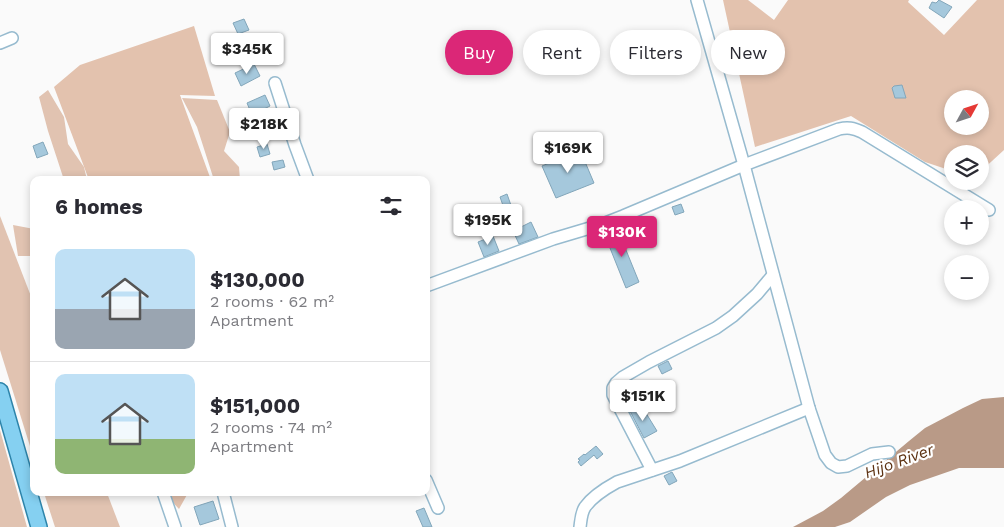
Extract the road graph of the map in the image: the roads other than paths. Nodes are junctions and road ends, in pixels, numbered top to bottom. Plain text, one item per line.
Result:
1 (697, 0) edge
2 (12, 38) dead end
3 (0, 43) edge
4 (275, 83) dead end
5 (744, 165) junction
6 (306, 176) edge
7 (990, 210) dead end
8 (773, 275) junction
9 (430, 285) edge
10 (0, 391) edge
11 (809, 408) junction
12 (889, 452) dead end
13 (652, 470) junction
14 (430, 489) edge
15 (30, 496) edge
16 (30, 496) edge
17 (164, 496) edge
18 (224, 496) edge
19 (438, 508) dead end
20 (39, 527) edge
21 (175, 527) edge
22 (232, 527) edge
23 (580, 527) edge

1 - 5 street
2 - 3 street
4 - 6 street
5 - 7 street
5 - 8 street
5 - 9 street
8 - 11 street
8 - 13 street
10 - 15 main road
11 - 12 street
11 - 13 street
13 - 23 street
14 - 19 street
16 - 20 main road
17 - 21 street
18 - 22 street

